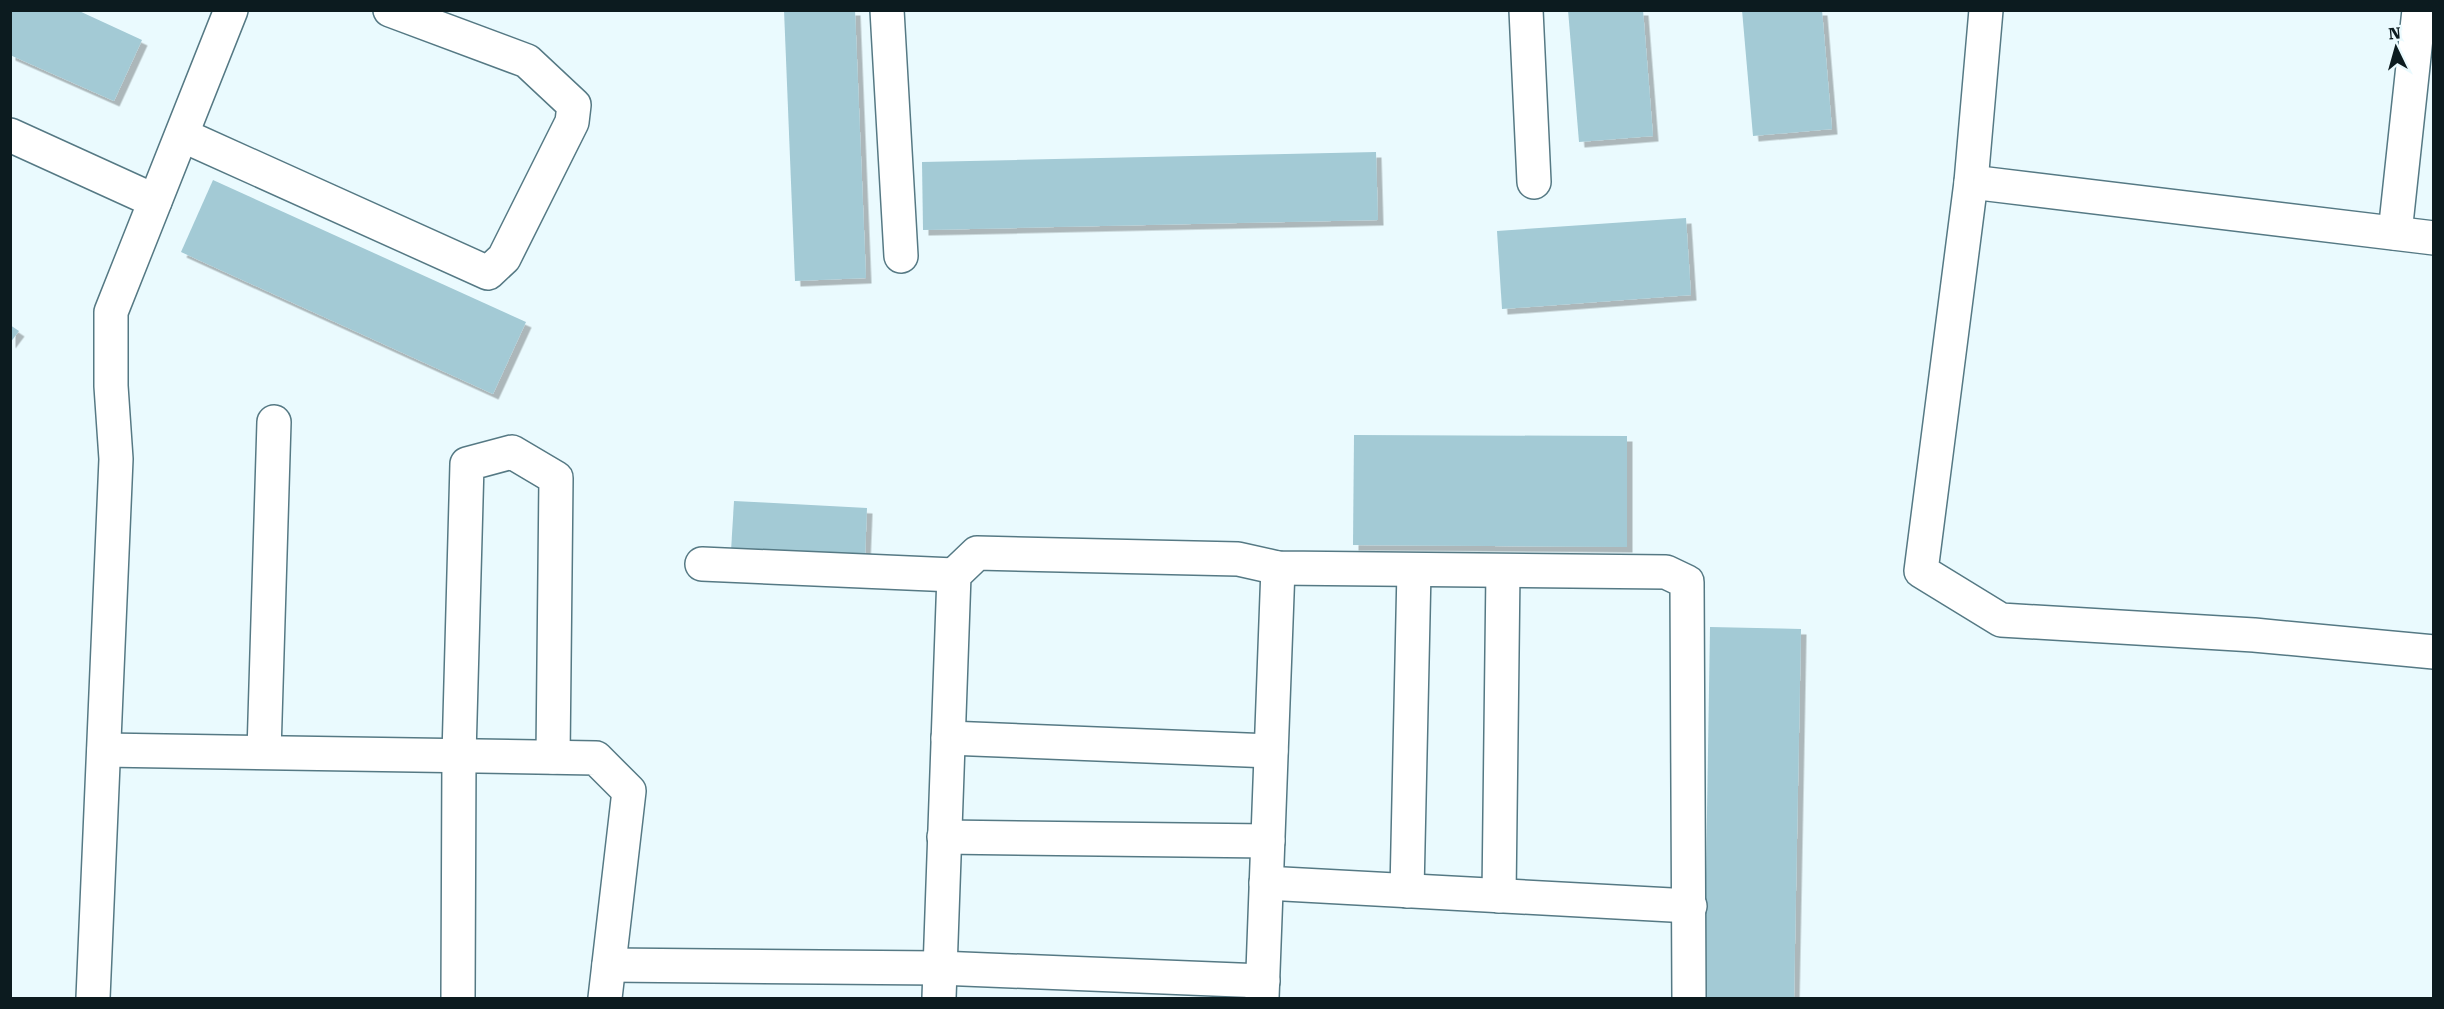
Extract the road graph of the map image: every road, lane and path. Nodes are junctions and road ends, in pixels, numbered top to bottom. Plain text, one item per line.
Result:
1 (231, 10) edge
2 (390, 10) edge
3 (887, 10) edge
4 (1526, 10) edge
5 (1986, 10) edge
6 (2419, 10) edge
7 (10, 135) edge
8 (182, 135) junction
9 (1533, 182) dead end
10 (1971, 182) junction
11 (155, 201) junction
12 (2395, 233) junction
13 (2433, 238) edge
14 (901, 256) dead end
15 (274, 422) dead end
16 (702, 564) dead end
17 (1278, 568) junction
18 (1414, 570) junction
19 (1503, 571) junction
20 (954, 575) junction
21 (2433, 652) edge
22 (948, 738) junction
23 (104, 750) junction
24 (1271, 751) junction
25 (264, 752) junction
26 (459, 755) junction
27 (553, 757) junction
28 (944, 837) junction
29 (1268, 841) junction
30 (1266, 883) junction
31 (1407, 891) junction
32 (1499, 896) junction
33 (1690, 906) junction
34 (609, 965) junction
35 (939, 983) edge
36 (1263, 990) edge
37 (93, 999) edge
38 (458, 999) edge
39 (605, 999) edge
40 (1689, 999) edge

1 - 8 street
2 - 8 street
3 - 14 street
4 - 9 street
5 - 10 street
6 - 12 street
7 - 11 street
8 - 11 street
10 - 12 street
10 - 21 street
11 - 23 street
12 - 13 street
15 - 25 street
16 - 20 street
17 - 18 street
17 - 20 street
17 - 24 street
18 - 19 street
18 - 31 street
19 - 32 street
19 - 33 street
20 - 22 street
22 - 24 street
22 - 28 street
23 - 25 street
23 - 37 street
24 - 29 street
25 - 26 street
26 - 27 street
26 - 27 street
26 - 38 street
27 - 34 street
28 - 29 street
28 - 35 street
29 - 30 street
30 - 31 street
30 - 36 street
31 - 32 street
32 - 33 street
33 - 40 street
34 - 35 street
34 - 39 street
35 - 36 street

